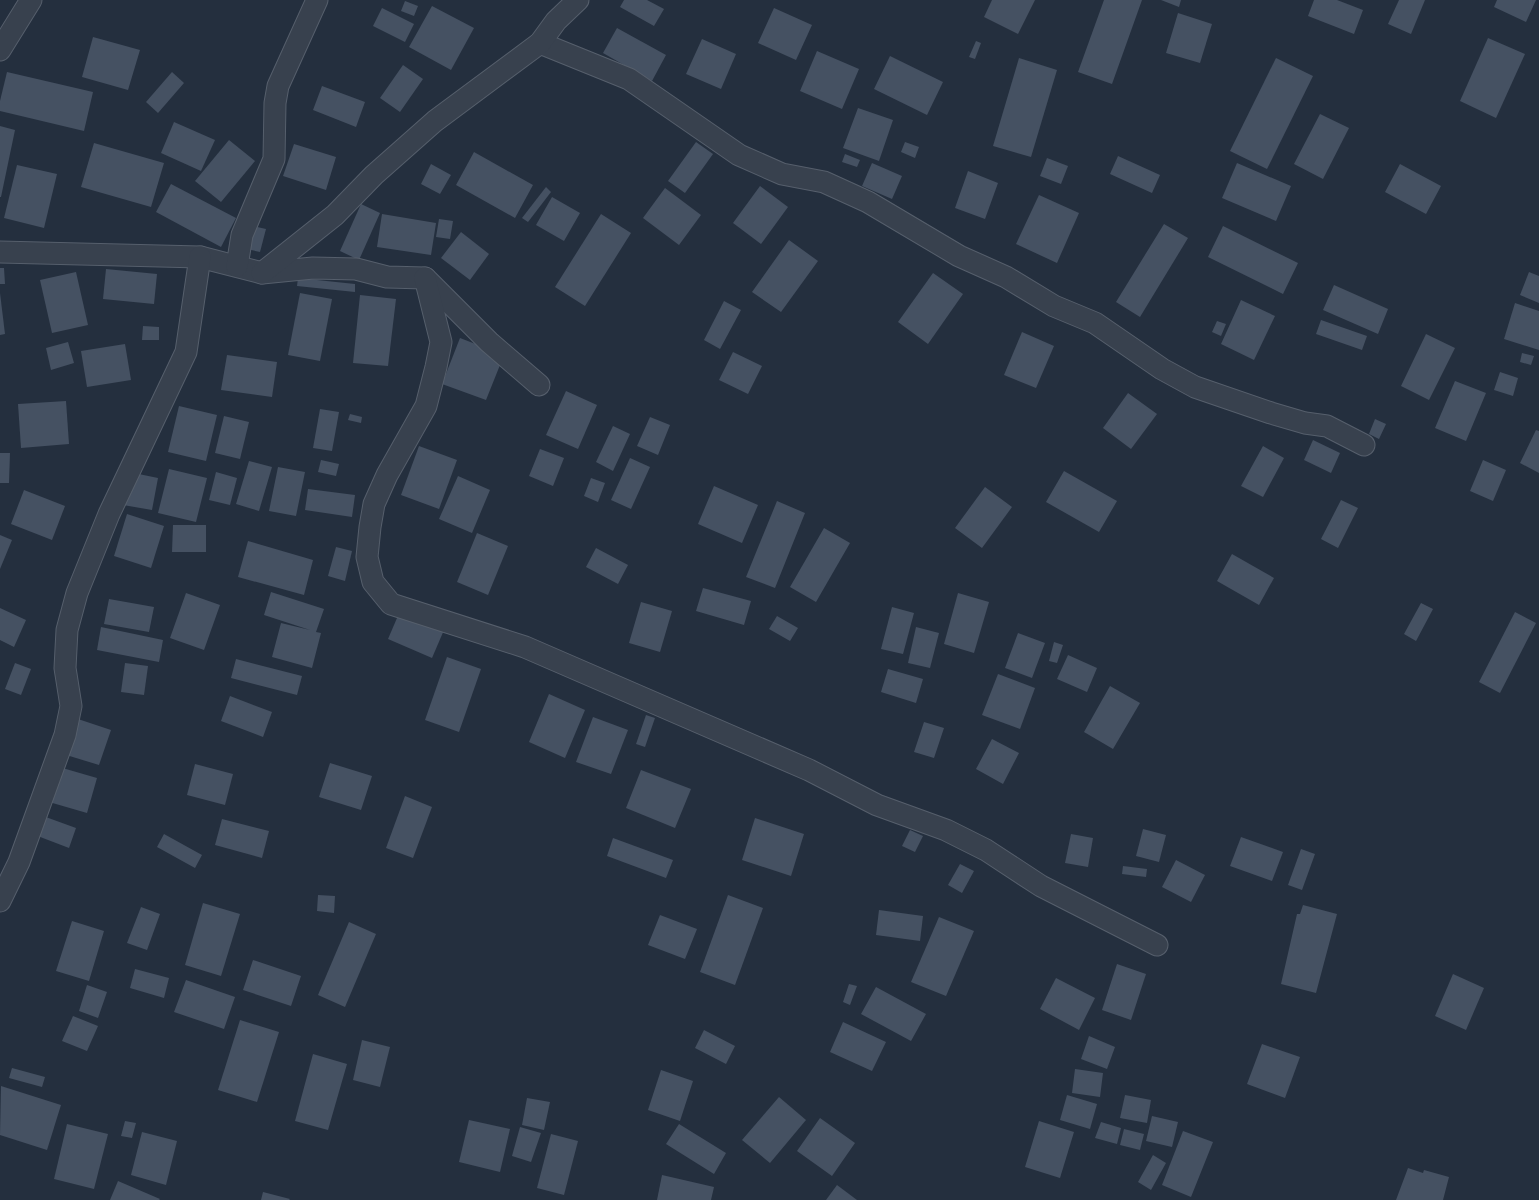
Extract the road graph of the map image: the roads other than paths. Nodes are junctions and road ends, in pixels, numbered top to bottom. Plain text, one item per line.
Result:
1 (31, 0) edge
2 (318, 0) edge
3 (578, 0) edge
4 (540, 43) junction
5 (0, 50) edge
6 (0, 252) edge
7 (200, 257) junction
8 (237, 266) junction
9 (262, 273) junction
10 (425, 278) junction
11 (539, 385) dead end
12 (1364, 446) dead end
13 (0, 901) edge
14 (1157, 945) dead end

1 - 5 street
2 - 8 street
3 - 4 street
4 - 9 street
4 - 12 street
6 - 7 street
7 - 8 street
7 - 13 street
8 - 9 street
9 - 10 street
10 - 11 street
10 - 14 street

